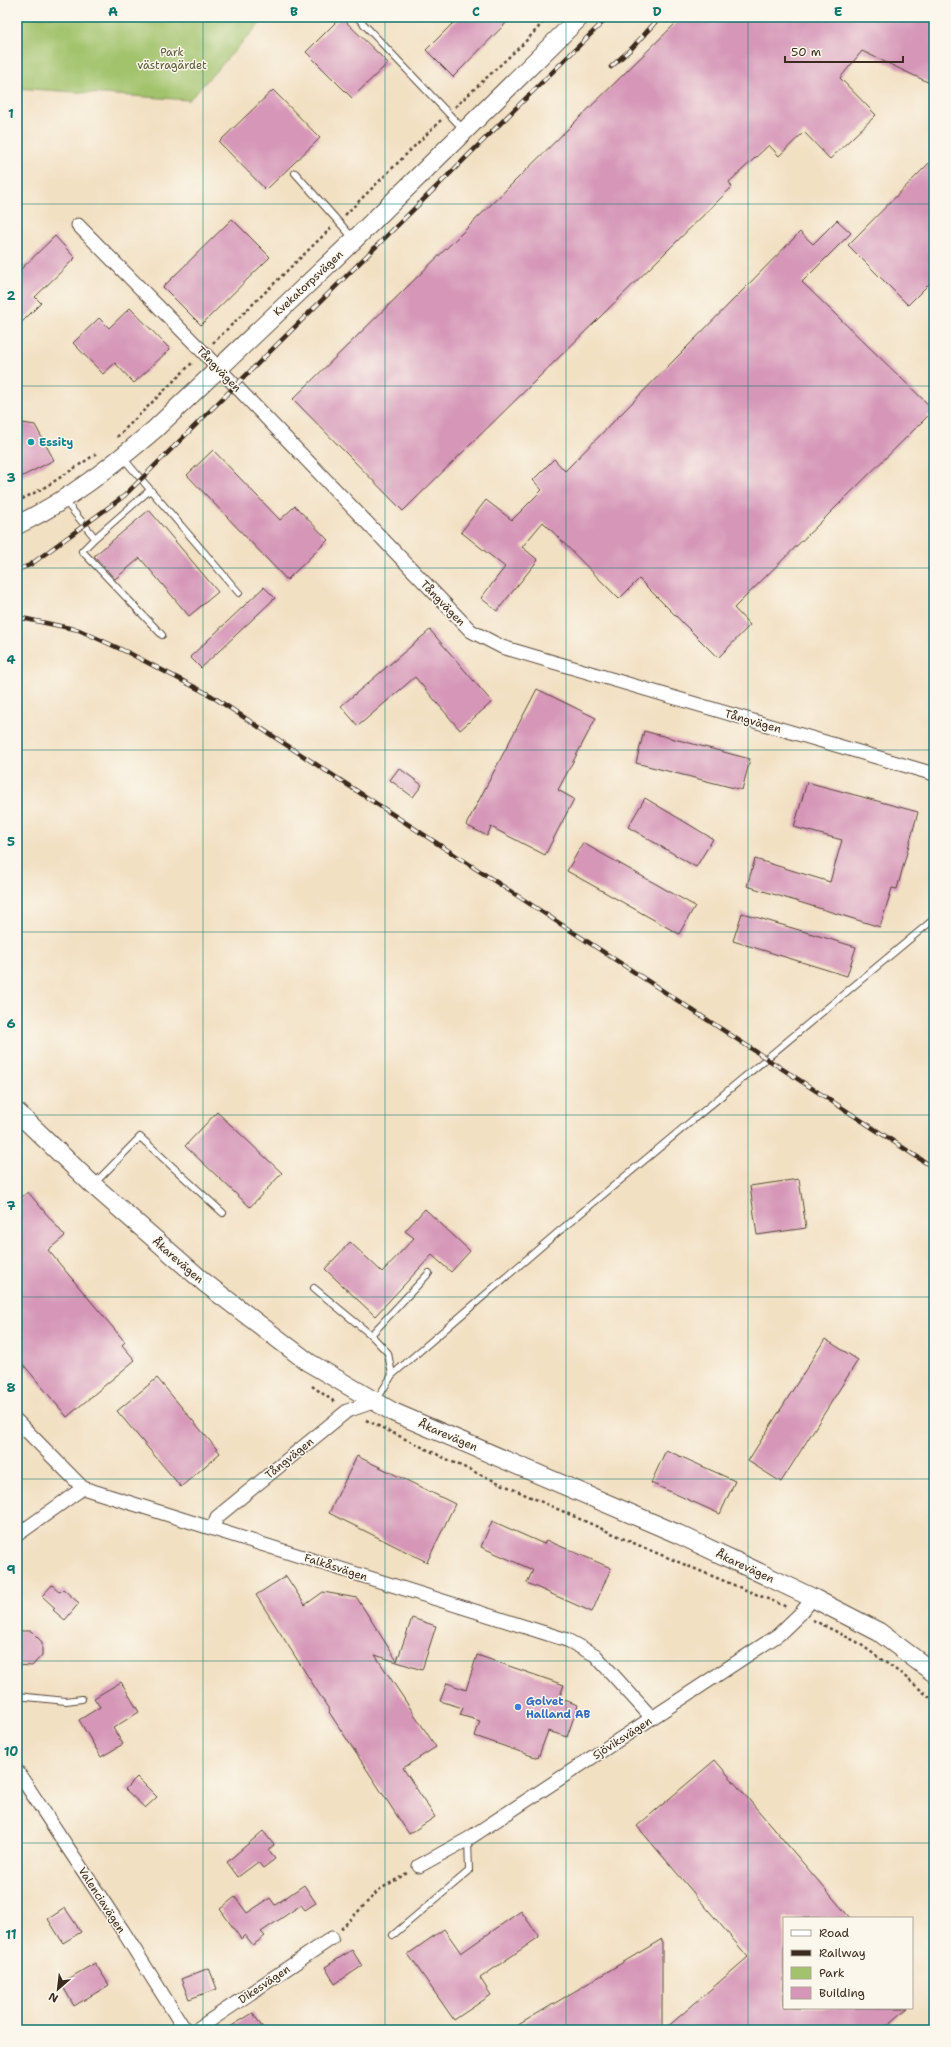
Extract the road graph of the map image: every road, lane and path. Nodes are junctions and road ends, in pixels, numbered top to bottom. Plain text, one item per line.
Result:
1 (73, 17) edge
2 (112, 17) edge
3 (357, 17) edge
4 (548, 17) edge
5 (580, 17) edge
6 (448, 114) junction
7 (466, 131) junction
8 (295, 173) dead end
9 (338, 222) junction
10 (78, 225) dead end
11 (354, 240) junction
12 (203, 352) junction
13 (218, 368) junction
14 (116, 438) dead end
15 (99, 452) dead end
16 (122, 457) junction
17 (150, 490) junction
18 (64, 500) junction
19 (17, 502) edge
20 (17, 525) edge
21 (95, 538) junction
22 (239, 592) dead end
23 (162, 634) dead end
24 (934, 774) edge
25 (934, 919) edge
26 (17, 1112) edge
27 (93, 1185) junction
28 (223, 1213) dead end
29 (429, 1273) dead end
30 (314, 1288) dead end
31 (371, 1335) junction
32 (392, 1375) junction
33 (376, 1401) junction
34 (17, 1421) edge
35 (83, 1488) junction
36 (213, 1528) junction
37 (17, 1535) edge
38 (813, 1598) junction
39 (934, 1673) edge
40 (17, 1696) edge
41 (82, 1699) dead end
42 (652, 1718) junction
43 (17, 1771) edge
44 (468, 1839) junction
45 (419, 1866) joint
46 (393, 1935) dead end
47 (332, 1938) joint
48 (185, 2030) edge
49 (196, 2030) edge

1 - 2 path
3 - 6 lane
4 - 6 path
5 - 7 street, Kvekatorpsvägen
6 - 7 lane
6 - 9 path
7 - 11 street, Kvekatorpsvägen
8 - 9 lane
9 - 11 lane
9 - 12 path
10 - 12 street, Tångvägen
11 - 13 street, Kvekatorpsvägen
12 - 13 street, Tångvägen
12 - 14 path
13 - 16 street, Kvekatorpsvägen
13 - 24 street, Tångvägen
15 - 19 path
16 - 17 lane
16 - 18 street, Kvekatorpsvägen
17 - 21 lane
17 - 22 lane
18 - 20 street, Kvekatorpsvägen
18 - 21 lane
21 - 23 lane
25 - 32 lane
26 - 27 street, Åkarevägen
27 - 28 lane
27 - 33 street, Åkarevägen
29 - 31 lane
30 - 31 lane
31 - 32 lane
32 - 33 lane
33 - 36 street, Tångvägen
33 - 38 street, Åkarevägen
34 - 35 street, Falkåsvägen
35 - 36 street, Falkåsvägen
35 - 37 street
36 - 42 street, Falkåsvägen
38 - 39 street, Åkarevägen
38 - 42 street, Sjöviksvägen
40 - 41 lane
42 - 44 street, Sjöviksvägen
43 - 48 street, Valenciavägen
44 - 45 street, Sjöviksvägen
44 - 46 lane
45 - 47 path
47 - 49 street, Dikesvägen

